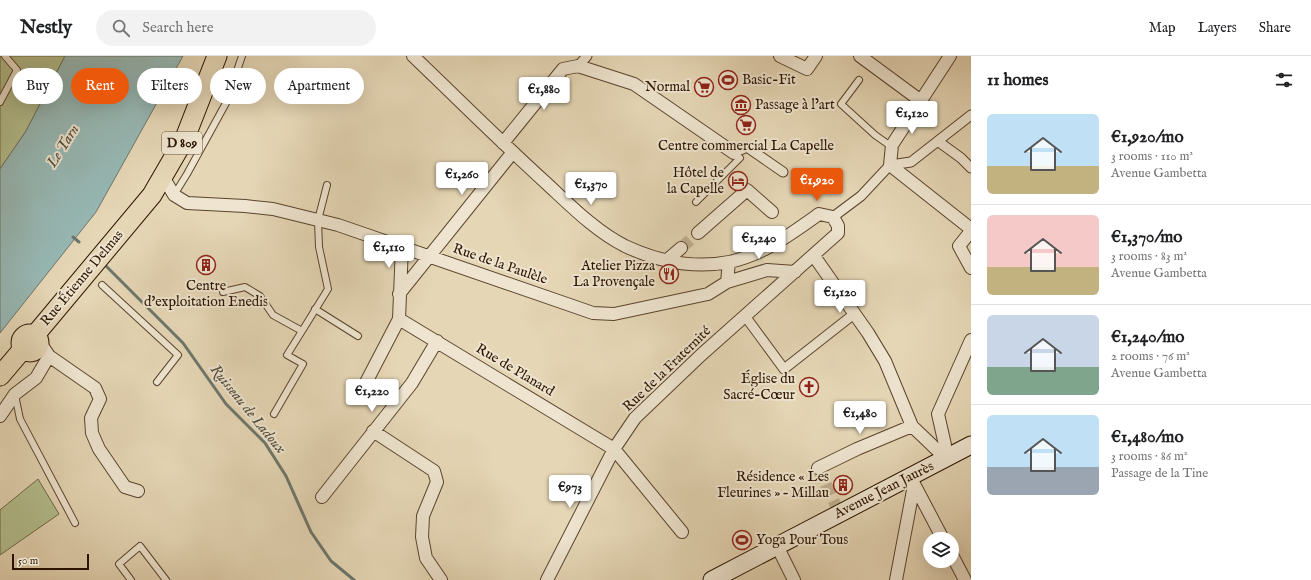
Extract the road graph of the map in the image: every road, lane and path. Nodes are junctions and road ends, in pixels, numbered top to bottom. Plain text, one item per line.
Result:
1 (5, 56) edge
2 (211, 56) edge
3 (217, 56) edge
4 (242, 56) edge
5 (413, 56) edge
6 (587, 56) edge
7 (780, 56) edge
8 (816, 56) edge
9 (860, 56) edge
10 (950, 56) edge
11 (578, 66) junction
12 (859, 80) dead end
13 (921, 101) junction
14 (0, 102) edge
15 (971, 115) edge
16 (939, 142) junction
17 (503, 143) junction
18 (892, 148) junction
19 (513, 152) junction
20 (734, 153) junction
21 (890, 164) junction
22 (971, 168) edge
23 (166, 170) junction
24 (783, 172) dead end
25 (327, 185) dead end
26 (152, 195) junction
27 (174, 195) junction
28 (696, 202) dead end
29 (772, 212) dead end
30 (833, 216) junction
31 (130, 220) junction
32 (318, 220) junction
33 (971, 230) edge
34 (698, 233) tunnel mouth
35 (402, 246) junction
36 (681, 248) tunnel mouth
37 (429, 255) junction
38 (814, 256) junction
39 (666, 261) junction
40 (729, 262) junction
41 (971, 268) edge
42 (795, 272) junction
43 (727, 282) junction
44 (102, 285) dead end
45 (223, 292) dead end
46 (399, 294) junction
47 (315, 309) junction
48 (854, 314) junction
49 (745, 316) junction
50 (399, 318) junction
51 (302, 331) junction
52 (358, 336) dead end
53 (437, 341) junction
54 (971, 341) edge
55 (36, 346) junction
56 (0, 376) edge
57 (157, 382) dead end
58 (15, 394) junction
59 (360, 394) dead end
60 (274, 414) dead end
61 (0, 416) edge
62 (912, 426) junction
63 (373, 431) junction
64 (971, 445) edge
65 (614, 449) junction
66 (944, 455) junction
67 (818, 468) dead end
68 (913, 481) junction
69 (138, 491) dead end
70 (322, 497) dead end
71 (75, 523) dead end
72 (682, 532) dead end
73 (939, 532) edge
74 (777, 546) junction
75 (959, 568) edge
76 (131, 580) edge
77 (166, 580) edge
78 (441, 580) edge
79 (547, 580) edge
80 (712, 580) edge
81 (794, 580) edge
82 (896, 580) edge
83 (965, 580) edge

1 - 14 lane
2 - 31 main road, Rue Étienne Delmas / D 809
3 - 23 main road, Rue Étienne Delmas / D 809
4 - 27 lane
5 - 17 street
6 - 11 street
7 - 8 street
9 - 13 street
10 - 13 street
11 - 17 street
11 - 20 street
12 - 18 lane
13 - 18 street
15 - 16 street
16 - 21 street
16 - 22 street
17 - 19 street
18 - 21 street
19 - 37 street
19 - 39 street
20 - 24 street
20 - 28 lane
21 - 30 street
21 - 33 street
23 - 26 main road, Rue Étienne Delmas / D 809
23 - 27 street
25 - 32 lane
26 - 27 street, Rue de la Paulèle
26 - 31 main road, Rue Étienne Delmas / D 809
27 - 32 street, Rue de la Paulèle
29 - 34 street
30 - 38 street, Rue de la Fraternité
30 - 40 street
31 - 55 main road, Rue Étienne Delmas / D 809
32 - 35 street, Rue de la Paulèle
32 - 47 lane
33 - 41 street
35 - 37 street, Rue de la Paulèle
35 - 46 street
36 - 39 street
37 - 43 street, Rue de la Paulèle
37 - 46 street
38 - 42 street, Rue de la Fraternité
38 - 48 street
39 - 40 street
40 - 43 street
42 - 43 street, Rue de la Paulèle
42 - 49 street, Rue de la Fraternité
44 - 57 lane
45 - 51 lane
46 - 50 street
47 - 51 lane
47 - 52 lane
48 - 49 street
48 - 62 street
49 - 65 street, Rue de la Fraternité
50 - 53 street, Rue de Planard
50 - 59 street
51 - 60 lane
53 - 63 street
53 - 65 street, Rue de Planard
54 - 66 street
55 - 56 main road, Rue Étienne Delmas / D 809
55 - 58 street
55 - 69 street
58 - 61 street
58 - 71 lane
62 - 66 street
62 - 67 street
63 - 70 street
63 - 78 street
64 - 66 main road, Avenue Jean Jaurès
65 - 72 street, Rue de Planard
65 - 79 street, Rue de la Fraternité
66 - 68 main road, Avenue Jean Jaurès
68 - 73 street
68 - 74 main road, Avenue Jean Jaurès
68 - 82 street
74 - 80 main road, Avenue Jean Jaurès
74 - 81 street
75 - 83 street
76 - 77 lane

